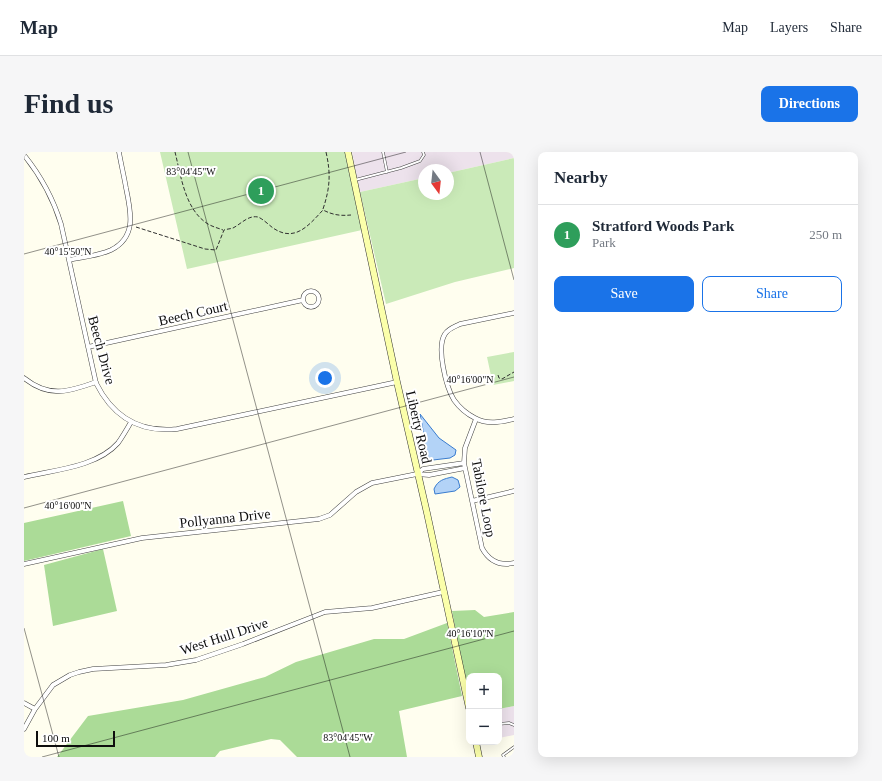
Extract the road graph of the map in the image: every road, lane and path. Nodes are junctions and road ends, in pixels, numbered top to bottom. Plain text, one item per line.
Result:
1 (119, 152) edge
2 (175, 152) edge
3 (326, 152) edge
4 (348, 152) edge
5 (383, 152) edge
6 (423, 152) edge
7 (24, 155) edge
8 (387, 172) junction
9 (354, 180) junction
10 (323, 210) junction
11 (351, 215) dead end
12 (136, 227) dead end
13 (224, 230) junction
14 (69, 260) junction
15 (303, 300) junction
16 (514, 313) edge
17 (88, 347) junction
18 (514, 372) edge
19 (498, 376) dead end
20 (24, 378) edge
21 (96, 382) junction
22 (397, 382) junction
23 (476, 419) junction
24 (514, 420) edge
25 (131, 422) junction
26 (464, 463) junction
27 (465, 468) junction
28 (417, 474) junction
29 (24, 477) edge
30 (514, 491) edge
31 (472, 500) junction
32 (514, 563) edge
33 (24, 564) edge
34 (443, 592) junction
35 (466, 695) edge
36 (24, 703) edge
37 (35, 709) junction
38 (502, 724) edge
39 (514, 725) edge
40 (24, 729) edge
41 (477, 745) edge
42 (514, 747) edge
43 (479, 757) edge
44 (504, 757) edge

1 - 14 street
2 - 13 path
3 - 10 path
4 - 9 street, Liberty Road
5 - 8 lane
6 - 8 lane
7 - 14 street, Beech Drive
8 - 9 lane
9 - 22 street, Liberty Road
10 - 11 path
10 - 13 path
12 - 13 path
14 - 17 street, Beech Drive
15 - 15 street, Beech Court
15 - 17 street, Beech Court
16 - 23 street
17 - 21 street, Beech Drive
18 - 19 path
20 - 21 street
21 - 25 street, Beech Drive
22 - 25 street, Beech Drive
22 - 28 street, Liberty Road
23 - 24 street
23 - 26 street, Tabilore Loop
25 - 29 street
26 - 27 street, Tabilore Loop
26 - 28 street
27 - 28 street
27 - 31 street, Tabilore Loop
28 - 33 street, Pollyanna Drive
28 - 34 street, Liberty Road
30 - 31 street
31 - 32 street, Tabilore Loop
34 - 35 street, Liberty Road
34 - 37 street, West Hull Drive
36 - 37 street
37 - 40 street, West Hull Drive
38 - 39 lane
41 - 43 street
42 - 44 lane

